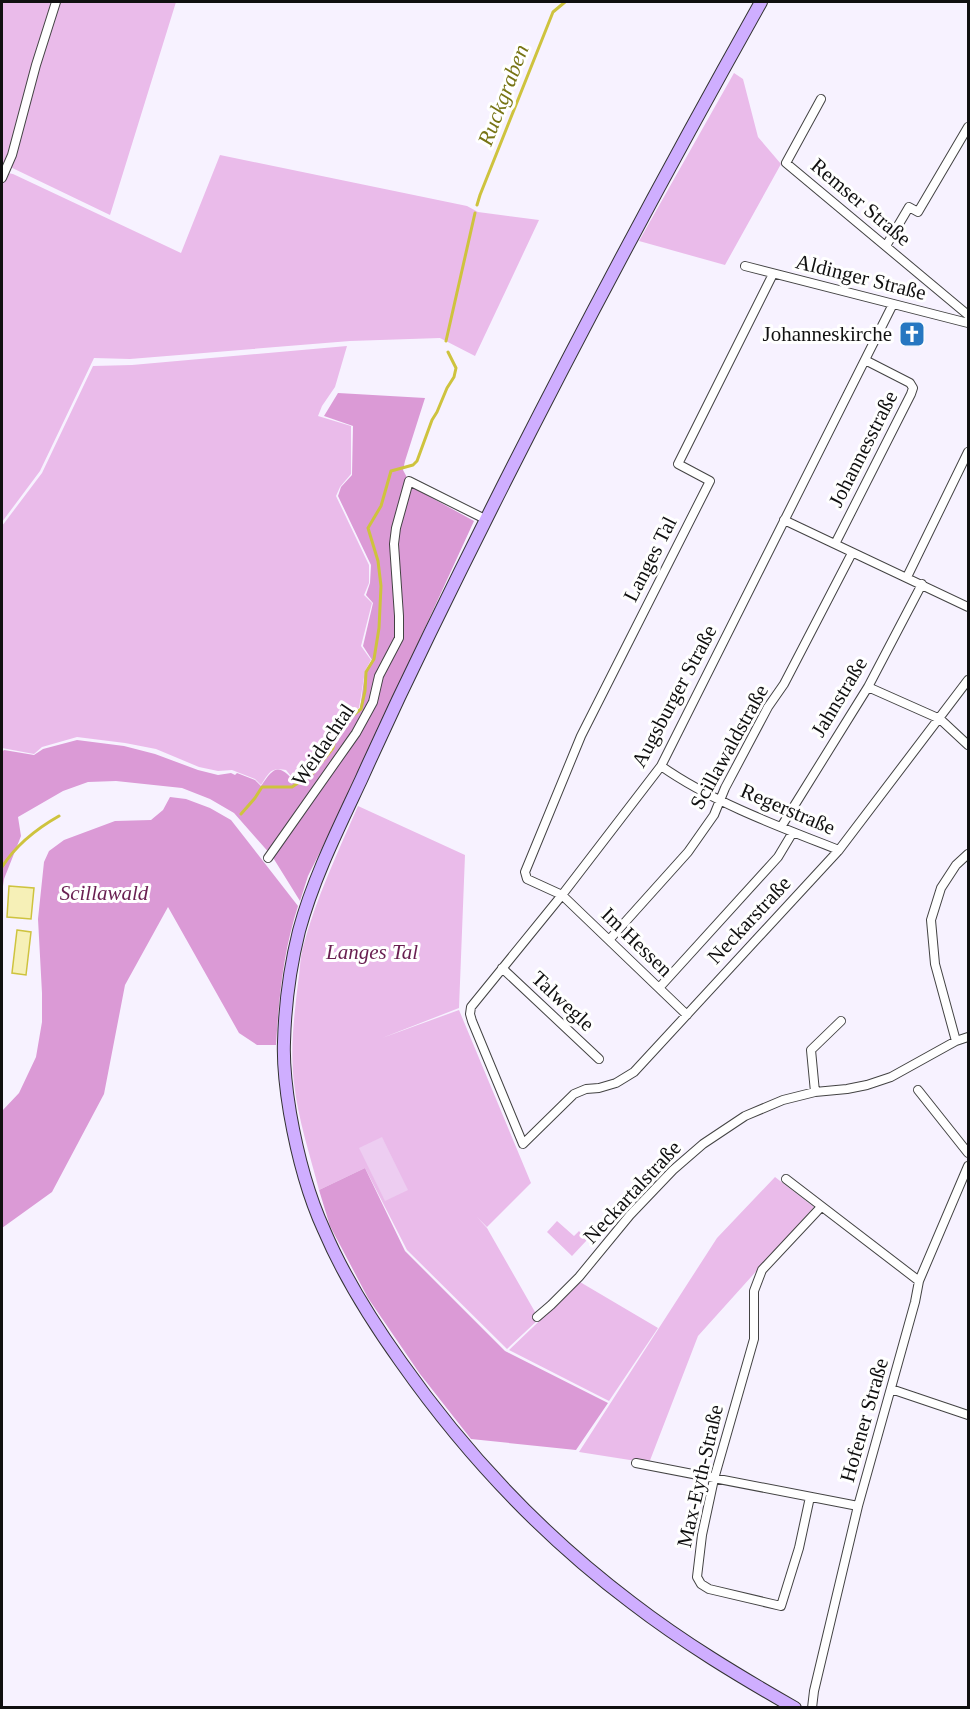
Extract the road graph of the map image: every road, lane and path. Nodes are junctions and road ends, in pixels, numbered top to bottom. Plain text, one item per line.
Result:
1 (56, 2) edge
2 (761, 2) edge
3 (821, 99) dead end
4 (969, 127) edge
5 (2, 178) edge
6 (886, 246) junction
7 (745, 266) dead end
8 (773, 273) junction
9 (893, 304) junction
10 (969, 315) edge
11 (969, 323) edge
12 (865, 360) junction
13 (969, 452) edge
14 (485, 519) junction
15 (784, 520) junction
16 (835, 544) junction
17 (852, 553) junction
18 (907, 577) junction
19 (922, 584) junction
20 (969, 607) edge
21 (969, 680) edge
22 (868, 687) junction
23 (940, 719) junction
24 (969, 745) edge
25 (661, 766) junction
26 (720, 800) junction
27 (781, 827) junction
28 (793, 832) junction
29 (838, 850) junction
30 (969, 854) edge
31 (268, 858) dead end
32 (562, 895) junction
33 (609, 940) junction
34 (502, 968) junction
35 (659, 988) junction
36 (687, 1015) junction
37 (841, 1021) dead end
38 (969, 1037) edge
39 (956, 1041) junction
40 (599, 1059) dead end
41 (918, 1090) dead end
42 (815, 1092) junction
43 (523, 1144) joint
44 (969, 1153) edge
45 (969, 1166) edge
46 (786, 1179) dead end
47 (821, 1207) junction
48 (919, 1281) junction
49 (537, 1317) dead end
50 (891, 1389) junction
51 (969, 1415) edge
52 (636, 1464) dead end
53 (714, 1479) junction
54 (810, 1497) junction
55 (858, 1506) junction
56 (795, 1707) edge
57 (812, 1707) edge

1 - 5 street
2 - 14 main road
3 - 6 street, Remser Straße
4 - 6 street
6 - 10 street, Remser Straße
7 - 8 street, Aldinger Straße
8 - 9 street, Aldinger Straße
8 - 32 street, Langes Tal
9 - 11 street, Aldinger Straße
9 - 12 street, Augsburger Straße
12 - 15 street, Augsburger Straße
12 - 16 street, Johannesstraße
13 - 18 street
14 - 31 street, Weidachtal
14 - 56 main road
15 - 16 street
15 - 25 street, Augsburger Straße
16 - 17 street
17 - 18 street
17 - 26 street, Scillawaldstraße
18 - 19 street
19 - 20 street
19 - 22 street, Jahnstraße
21 - 23 street, Neckarstraße
22 - 23 street
22 - 27 street, Jahnstraße
23 - 24 street
23 - 29 street, Neckarstraße
25 - 26 street, Regerstraße
25 - 32 street, Augsburger Straße
26 - 27 street, Regerstraße
26 - 33 street, Scillawaldstraße
27 - 28 street, Regerstraße
28 - 29 street, Regerstraße
28 - 35 street
29 - 36 street, Neckarstraße
30 - 39 street
32 - 33 street, Im Hessen
32 - 34 street, Augsburger Straße
33 - 35 street, Im Hessen
34 - 40 street, Talwegle
34 - 43 street, Augsburger Straße
35 - 36 street, Im Hessen
36 - 43 street, Neckarstraße
37 - 42 street
38 - 39 street, Neckartalstraße
39 - 42 street, Neckartalstraße
41 - 44 street
42 - 49 street, Neckartalstraße
45 - 48 street, Hofener Straße
46 - 47 street
47 - 48 street
47 - 53 street, Max-Eyth-Straße
48 - 50 street, Hofener Straße
50 - 51 street
50 - 55 street, Hofener Straße
52 - 53 street
53 - 54 street
53 - 54 street, Max-Eyth-Straße
54 - 55 street
55 - 57 street, Hofener Straße

